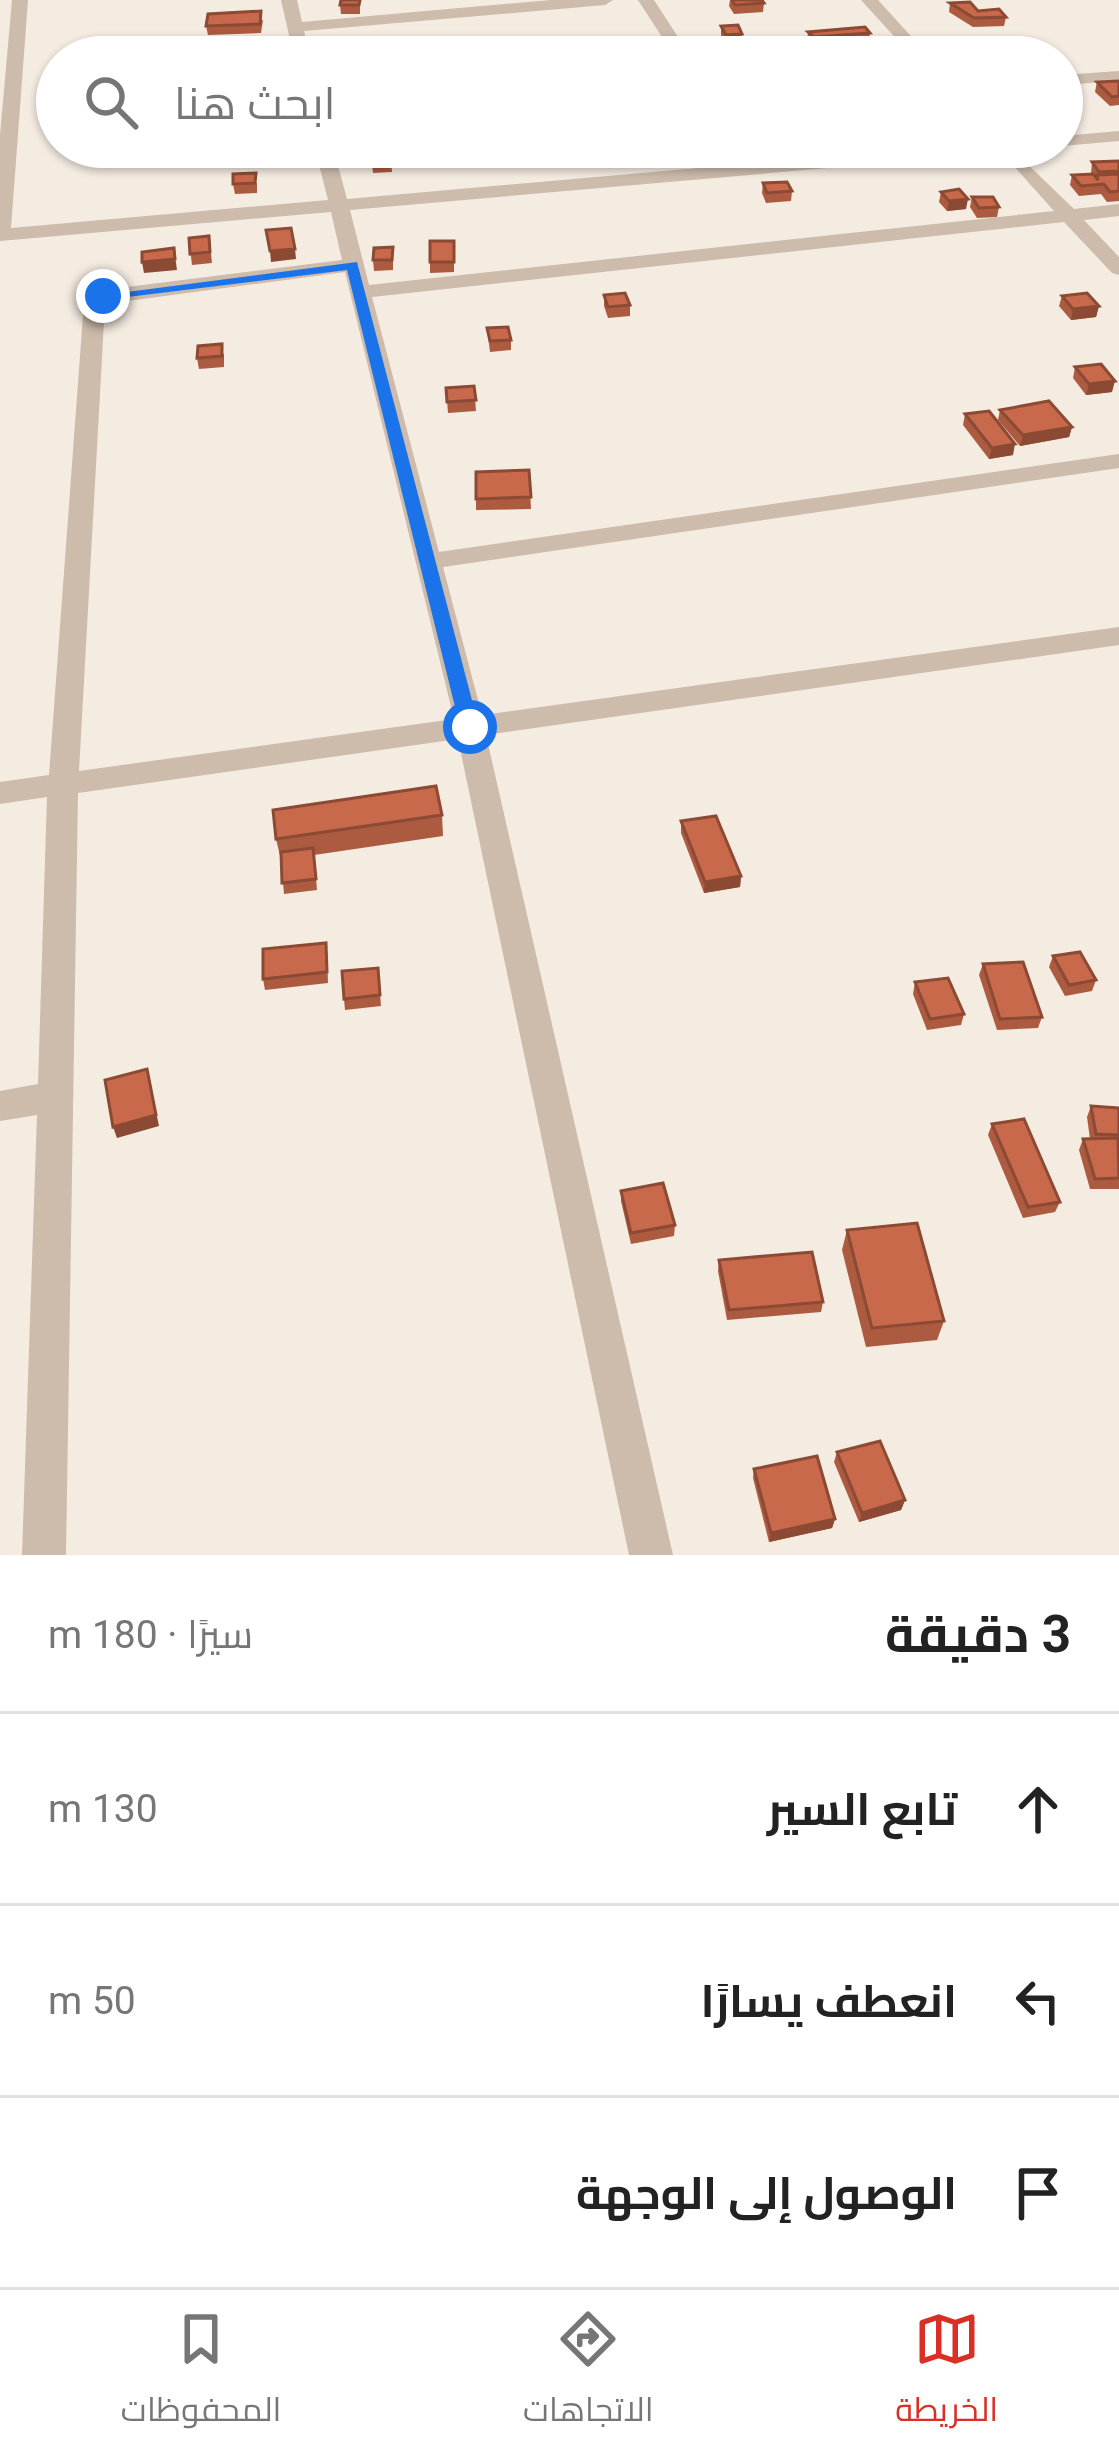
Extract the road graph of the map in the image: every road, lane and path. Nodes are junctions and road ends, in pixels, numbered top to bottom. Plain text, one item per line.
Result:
1 (20, 0) edge
2 (290, 0) edge
3 (605, 0) edge
4 (646, 0) edge
5 (869, 0) edge
6 (295, 27) junction
7 (297, 36) edge
8 (669, 36) edge
9 (902, 36) edge
10 (1119, 76) edge
11 (1083, 79) edge
12 (1119, 136) edge
13 (1083, 139) edge
14 (328, 168) edge
15 (768, 168) edge
16 (1025, 168) edge
17 (338, 207) junction
18 (1119, 210) edge
19 (1070, 215) junction
20 (1119, 269) edge
21 (356, 278) junction
22 (1119, 461) edge
23 (429, 561) junction
24 (1119, 637) edge
25 (470, 727) junction
26 (63, 784) junction
27 (0, 793) edge
28 (54, 1097) junction
29 (0, 1106) edge
30 (44, 1555) edge
31 (651, 1555) edge

1 - 17 street
2 - 6 street
3 - 6 street
4 - 8 street
5 - 9 street
6 - 7 street
10 - 11 street
12 - 13 street
14 - 17 street
15 - 17 street
16 - 19 street
17 - 21 street
18 - 19 street
19 - 20 street
19 - 21 street
21 - 23 street
21 - 26 street
22 - 23 street
23 - 25 street
24 - 25 street
25 - 26 street
25 - 31 street
26 - 27 street
26 - 28 street
28 - 29 street
28 - 30 street

